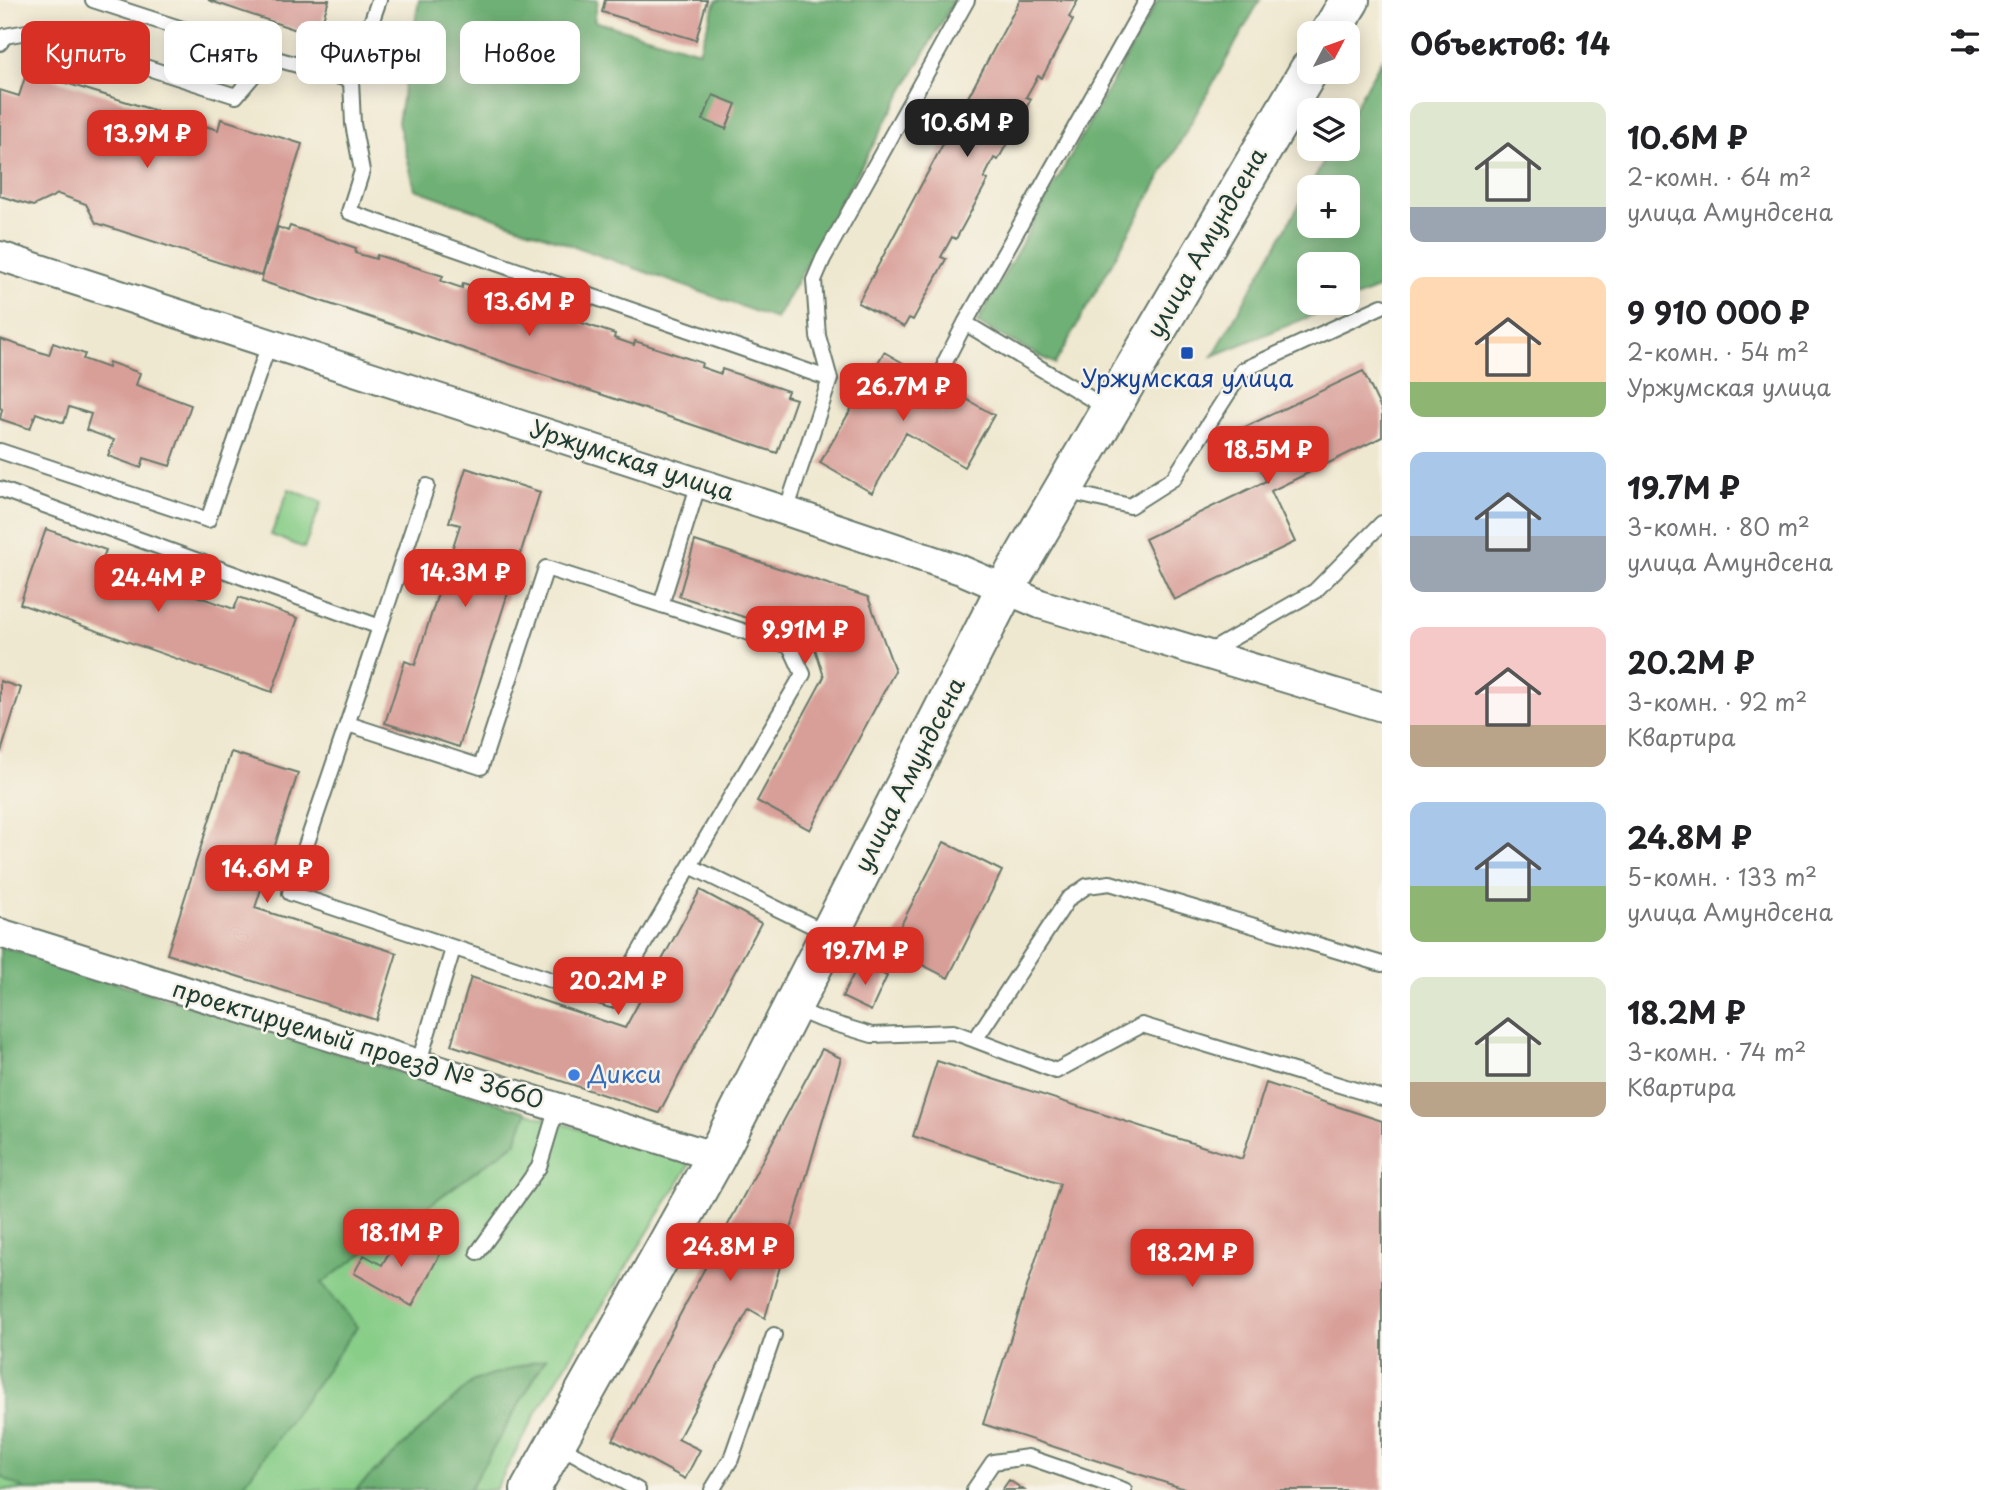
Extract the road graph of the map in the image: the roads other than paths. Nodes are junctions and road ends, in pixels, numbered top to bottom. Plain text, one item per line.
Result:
1 (93, 0) edge
2 (379, 0) edge
3 (967, 0) edge
4 (1147, 0) edge
5 (1350, 0) edge
6 (372, 21) edge
7 (1337, 21) edge
8 (164, 23) edge
9 (0, 43) edge
10 (164, 73) edge
11 (198, 84) edge
12 (246, 84) edge
13 (351, 84) edge
14 (1301, 84) edge
15 (0, 256) edge
16 (1382, 306) edge
17 (965, 323) junction
18 (269, 344) junction
19 (945, 362) dead end
20 (830, 379) junction
21 (1110, 410) junction
22 (0, 451) edge
23 (699, 483) junction
24 (428, 486) dead end
25 (0, 489) edge
26 (1062, 491) junction
27 (786, 511) junction
28 (1382, 523) edge
29 (1005, 589) junction
30 (661, 605) junction
31 (380, 627) junction
32 (1205, 654) junction
33 (1382, 708) edge
34 (348, 724) junction
35 (690, 866) junction
36 (0, 933) edge
37 (829, 934) junction
38 (453, 948) junction
39 (1382, 964) edge
40 (792, 1008) junction
41 (975, 1040) junction
42 (418, 1065) junction
43 (1382, 1098) edge
44 (557, 1107) junction
45 (716, 1157) junction
46 (478, 1252) dead end
47 (774, 1335) dead end
48 (556, 1443) junction
49 (530, 1490) edge
50 (638, 1490) edge
51 (712, 1490) edge
52 (974, 1490) edge
53 (1124, 1490) edge

1 - 8 lane
2 - 6 lane
3 - 20 lane
4 - 17 lane
5 - 7 street
9 - 10 lane
11 - 12 lane
13 - 20 lane
14 - 21 street, улица Амундсена
15 - 18 street, Уржумская улица
16 - 26 lane
17 - 19 lane
17 - 21 lane
18 - 22 lane
18 - 23 street, Уржумская улица
20 - 27 lane
21 - 26 street, улица Амундсена
23 - 27 street, Уржумская улица
23 - 30 lane
24 - 31 lane
25 - 31 lane
26 - 29 street, улица Амундсена
27 - 29 street, Уржумская улица
28 - 32 lane
29 - 32 street, Уржумская улица
29 - 37 street, улица Амундсена
30 - 34 lane
30 - 35 lane
31 - 34 lane
32 - 33 street, Уржумская улица
34 - 38 lane
35 - 37 lane
35 - 38 lane
36 - 42 street, проектируемый проезд № 3660
37 - 40 street, улица Амундсена
38 - 42 lane
39 - 41 lane
40 - 41 lane
40 - 45 street, улица Амундсена
41 - 43 lane
42 - 44 street, проектируемый проезд № 3660
44 - 45 street, проектируемый проезд № 3660
44 - 46 lane
45 - 48 street, улица Амундсена
47 - 51 lane
48 - 49 street, улица Амундсена
48 - 50 lane
52 - 53 lane

